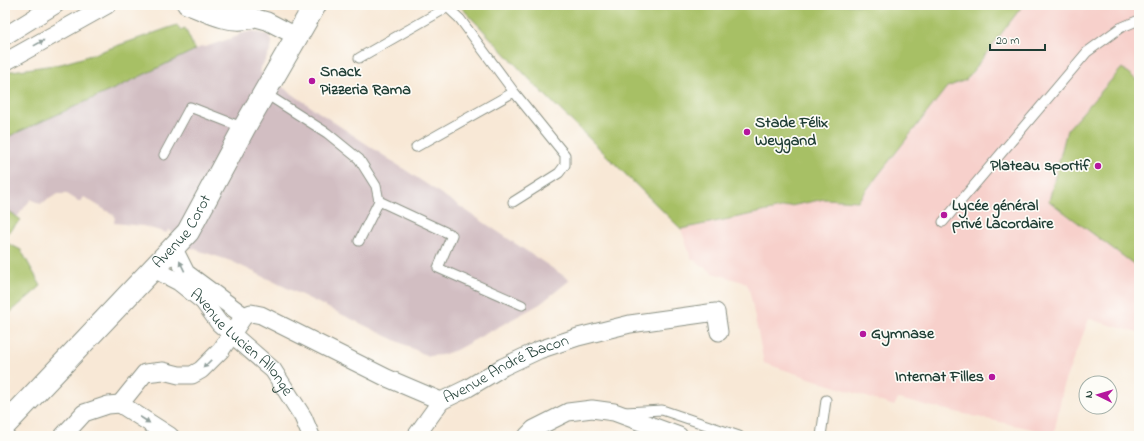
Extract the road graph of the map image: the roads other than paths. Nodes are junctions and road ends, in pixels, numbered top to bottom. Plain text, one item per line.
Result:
1 (55, 5) edge
2 (108, 5) edge
3 (186, 5) edge
4 (224, 5) edge
5 (315, 5) edge
6 (447, 6) edge
7 (256, 18) junction
8 (1139, 20) edge
9 (5, 36) edge
10 (296, 36) junction
11 (359, 58) dead end
12 (5, 62) edge
13 (514, 92) junction
14 (263, 94) junction
15 (244, 128) junction
16 (416, 147) dead end
17 (164, 155) dead end
18 (379, 200) junction
19 (512, 202) dead end
20 (943, 222) dead end
21 (359, 241) dead end
22 (173, 248) junction
23 (152, 268) junction
24 (522, 305) dead end
25 (244, 316) junction
26 (719, 332) dead end
27 (231, 334) junction
28 (826, 400) dead end
29 (441, 401) junction
30 (120, 404) junction
31 (614, 412) junction
32 (5, 425) edge
33 (63, 436) edge
34 (170, 436) edge
35 (311, 436) edge
36 (416, 436) edge
37 (527, 436) edge
38 (679, 436) edge
39 (739, 436) edge
40 (821, 436) edge

1 - 9 street
12 -> 2 street
3 - 7 street
4 - 7 street
5 - 10 street, Avenue Corot
6 - 11 lane
6 - 13 lane
7 - 10 street
8 - 20 lane
10 - 14 street, Avenue Corot
13 - 16 lane
13 - 19 lane
14 - 15 street, Avenue Corot
14 - 18 lane
15 - 17 lane
15 - 22 street, Avenue Corot
18 - 21 lane
18 - 24 lane
22 - 23 street, Avenue Corot
25 -> 22 street, Avenue Lucien Allongé
23 - 27 street, Avenue Lucien Allongé
23 - 32 street, Avenue Corot
25 - 27 street
25 - 29 street, Avenue André Bacon
26 - 29 street, Avenue André Bacon
27 -> 30 street
27 - 35 street, Avenue Lucien Allongé
28 - 40 lane
29 - 36 street
30 - 33 street
30 -> 34 street
31 - 37 street
31 - 38 street
31 - 39 lane

